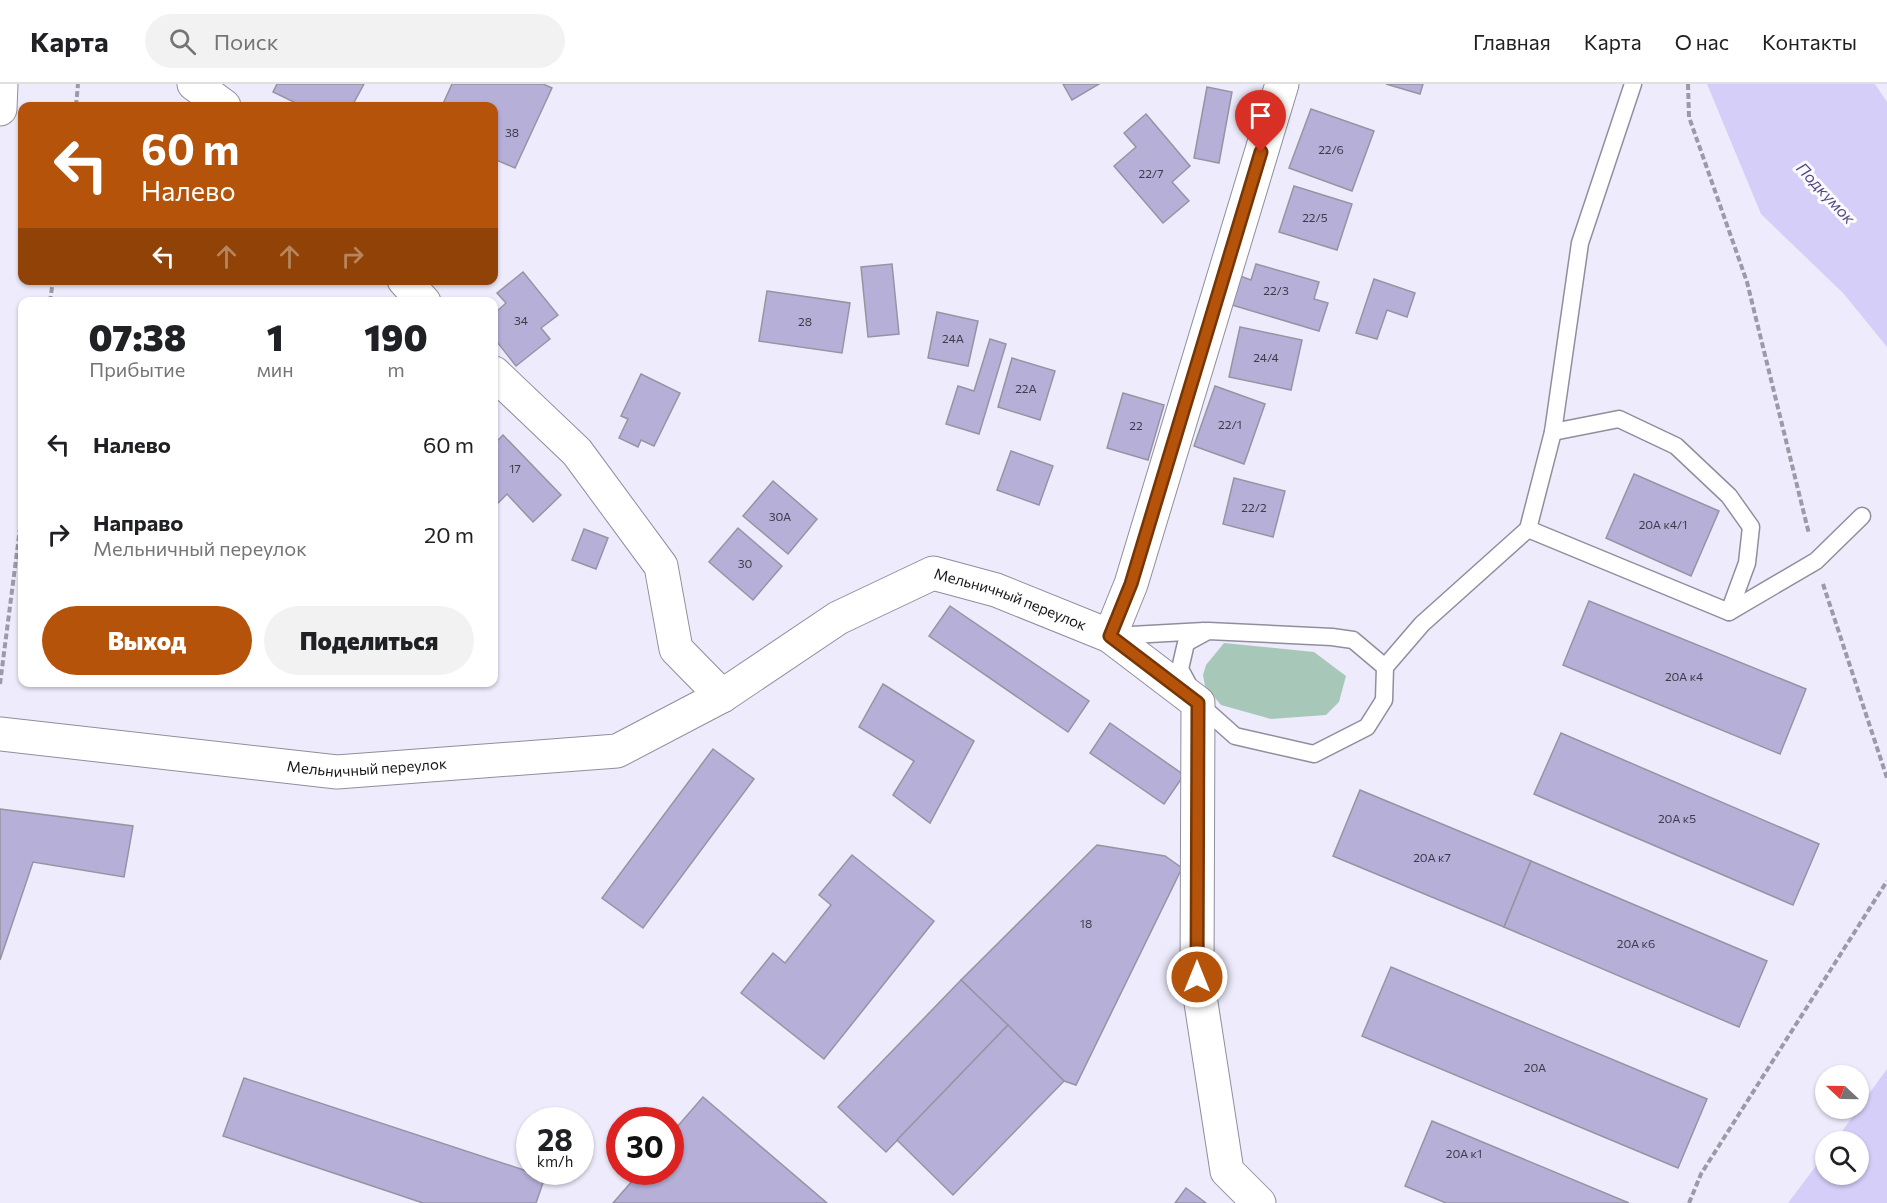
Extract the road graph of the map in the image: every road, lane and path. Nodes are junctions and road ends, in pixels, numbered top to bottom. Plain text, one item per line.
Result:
1 (1, 84) edge
2 (78, 84) edge
3 (194, 84) edge
4 (1282, 84) edge
5 (1633, 84) edge
6 (1688, 84) edge
7 (76, 102) edge
8 (219, 102) edge
9 (0, 110) edge
10 (409, 285) edge
11 (419, 297) edge
12 (498, 378) edge
13 (1553, 432) junction
14 (1862, 516) dead end
15 (1528, 529) junction
16 (18, 544) edge
17 (1816, 561) junction
18 (1729, 612) junction
19 (1208, 631) junction
20 (1110, 636) junction
21 (1385, 667) junction
22 (0, 684) edge
23 (722, 696) junction
24 (1198, 703) junction
25 (0, 734) edge
26 (1887, 778) edge
27 (1887, 881) edge
28 (1259, 1203) edge
29 (1689, 1203) edge

1 - 9 street
2 - 7 path
3 - 8 street
4 - 20 street
5 - 13 lane
6 - 17 path
10 - 11 street
12 - 23 street
13 - 15 lane
13 - 18 lane
14 - 17 lane
15 - 18 lane
15 - 21 lane
16 - 22 path
17 - 18 lane
17 - 26 path
19 - 20 lane
19 - 21 lane
19 - 24 lane
20 - 23 street, Мельничный переулок
20 - 24 street, Мельничный переулок
21 - 24 lane
23 - 25 street, Мельничный переулок
24 - 28 street
27 - 29 path

